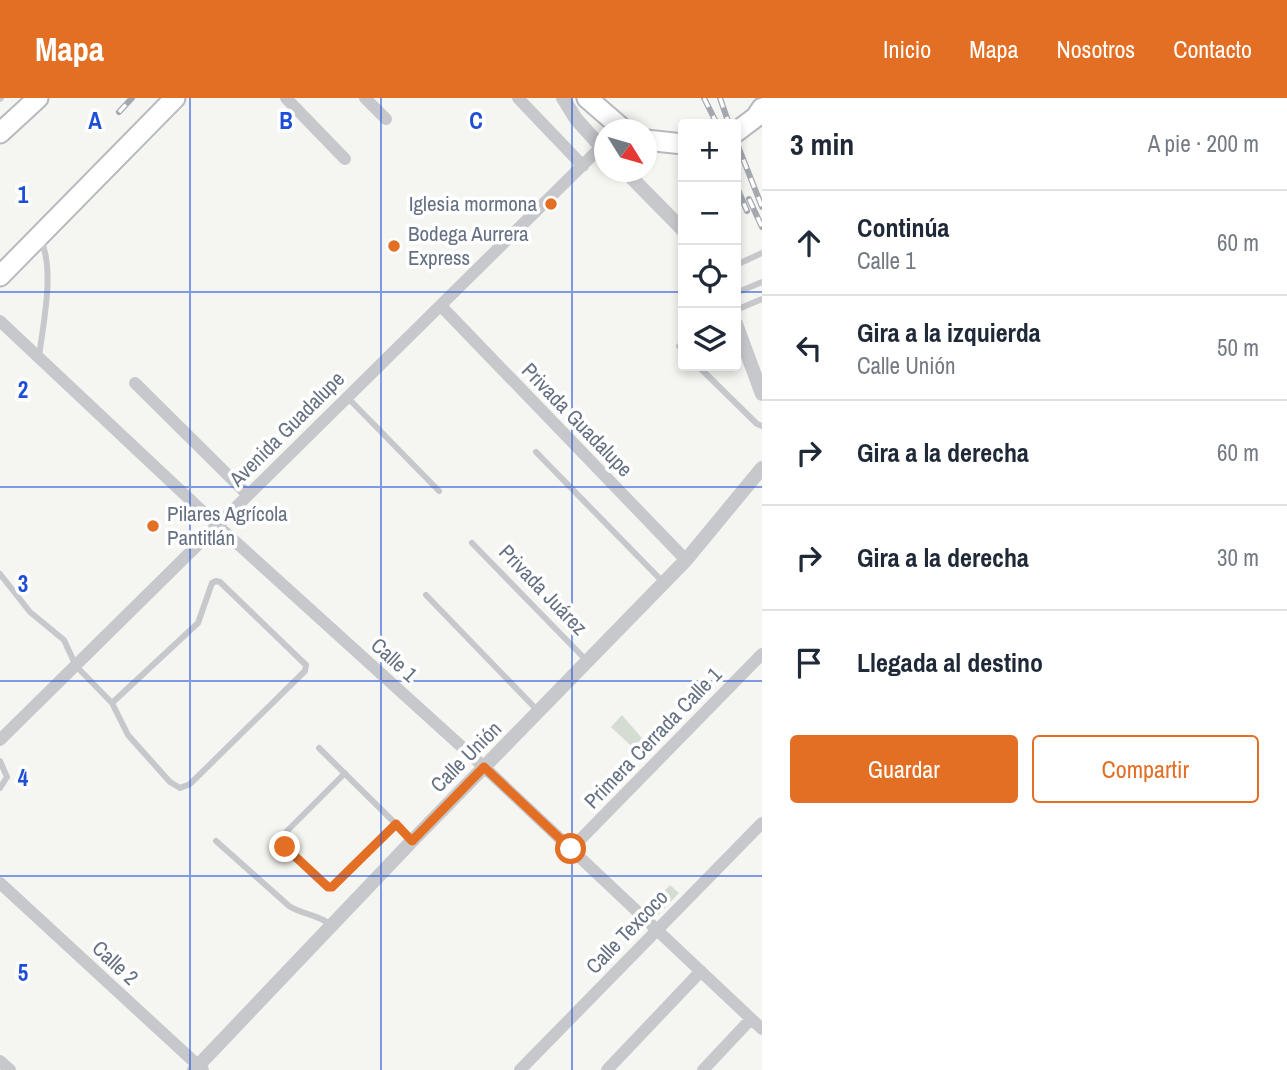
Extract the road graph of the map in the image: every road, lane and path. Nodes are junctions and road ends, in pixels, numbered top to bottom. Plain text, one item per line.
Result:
1 (38, 98) edge
2 (175, 98) edge
3 (286, 98) edge
4 (365, 98) edge
5 (518, 98) edge
6 (563, 98) edge
7 (587, 98) edge
8 (762, 108) edge
9 (386, 119) dead end
10 (611, 119) edge
11 (741, 128) edge
12 (0, 133) edge
13 (594, 138) edge
14 (657, 141) edge
15 (678, 143) edge
16 (594, 156) edge
17 (345, 159) dead end
18 (583, 166) junction
19 (636, 182) edge
20 (678, 225) edge
21 (39, 235) junction
22 (762, 253) edge
23 (741, 263) edge
24 (0, 275) edge
25 (762, 282) edge
26 (741, 291) edge
27 (761, 302) edge
28 (441, 306) junction
29 (741, 308) edge
30 (0, 321) edge
31 (741, 337) edge
32 (38, 359) junction
33 (703, 371) edge
34 (135, 383) dead end
35 (762, 394) edge
36 (346, 397) junction
37 (762, 426) edge
38 (536, 452) dead end
39 (762, 468) edge
40 (439, 491) dead end
41 (247, 495) junction
42 (217, 525) junction
43 (472, 543) dead end
44 (686, 561) junction
45 (0, 574) edge
46 (664, 584) junction
47 (426, 595) dead end
48 (762, 654) edge
49 (588, 662) junction
50 (76, 666) junction
51 (112, 703) junction
52 (539, 712) junction
53 (0, 740) edge
54 (319, 748) dead end
55 (0, 761) edge
56 (484, 767) junction
57 (345, 773) junction
58 (0, 788) edge
59 (762, 823) edge
60 (396, 824) junction
61 (216, 841) dead end
62 (412, 841) junction
63 (571, 849) junction
64 (0, 883) edge
65 (333, 926) junction
66 (655, 929) junction
67 (701, 971) junction
68 (751, 1019) junction
69 (762, 1029) edge
70 (0, 1061) edge
71 (199, 1068) edge
72 (10, 1070) edge
73 (520, 1070) edge
74 (607, 1070) edge
75 (703, 1070) edge

1 - 12 main road
2 - 21 main road
3 - 17 street
4 - 9 street
5 - 18 street
6 - 13 street
7 - 10 main road
8 - 11 main road
14 - 15 main road
16 - 18 street, Avenida Guadalupe
18 - 28 street, Avenida Guadalupe
19 - 20 street
21 - 24 main road
21 - 32 lane
22 - 23 lane
25 - 26 lane
27 - 29 lane
28 - 36 street, Avenida Guadalupe
28 - 44 street, Privada Guadalupe
30 - 32 street, Calle 1
31 - 35 street
32 - 42 street, Calle 1
33 - 37 lane
34 - 41 street
36 - 40 lane
36 - 41 street, Avenida Guadalupe
38 - 46 lane
39 - 44 street, Calle Unión
41 - 42 street, Avenida Guadalupe
42 - 50 street, Avenida Guadalupe
42 - 56 street, Calle 1
43 - 49 lane, Privada Juárez
44 - 46 street, Calle Unión
45 - 50 lane
46 - 49 street, Calle Unión
47 - 52 lane
48 - 63 street, Primera Cerrada Calle 1
49 - 52 street, Calle Unión
50 - 51 lane
50 - 53 street, Avenida Guadalupe
51 - 51 lane
52 - 56 street, Calle Unión
54 - 57 lane
55 - 58 lane
56 - 62 street, Calle Unión
56 - 63 street, Calle 1
57 - 60 lane
57 - 60 lane
59 - 66 street, Calle Texcoco
60 - 62 lane
61 - 65 lane
62 - 65 street, Calle Unión
63 - 66 street, Calle 1
64 - 71 street, Calle 2
65 - 71 street, Calle Unión
66 - 67 street, Calle 1
66 - 73 street, Calle Texcoco
67 - 68 street, Calle 1
67 - 74 street
68 - 69 street, Calle 1
68 - 75 street
70 - 72 street

